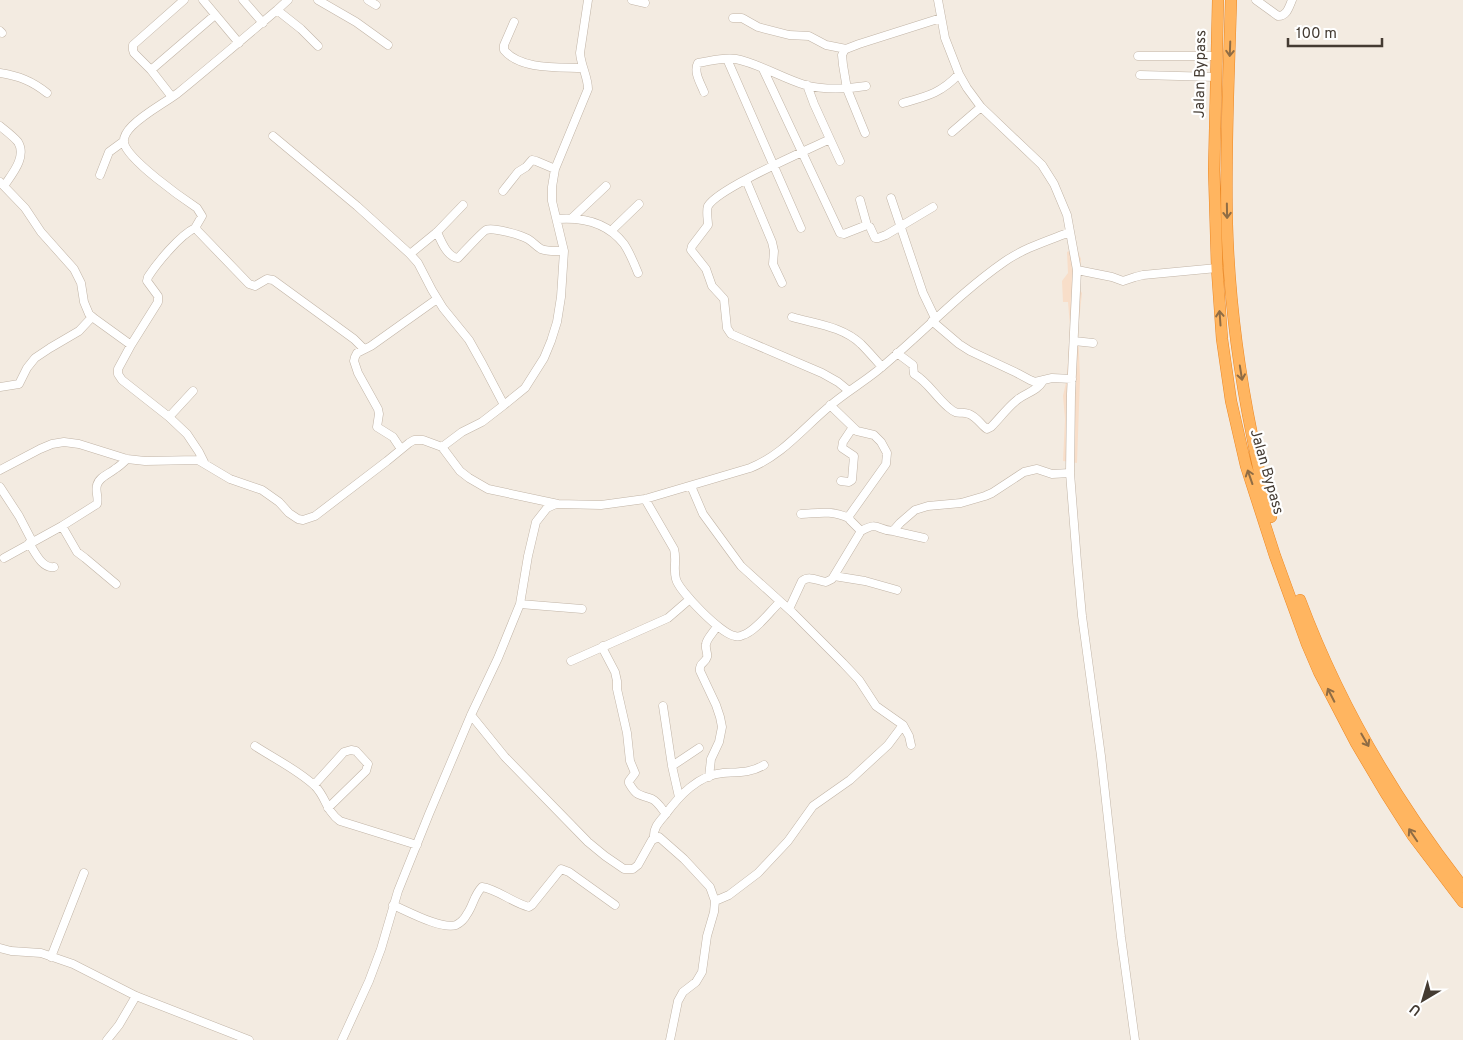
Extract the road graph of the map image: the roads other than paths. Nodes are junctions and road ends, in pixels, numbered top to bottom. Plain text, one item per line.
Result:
1 (184, 0) edge
2 (203, 0) edge
3 (243, 0) edge
4 (288, 0) edge
5 (318, 0) edge
6 (336, 0) edge
7 (368, 0) edge
8 (588, 0) edge
9 (632, 0) edge
10 (938, 0) edge
11 (1218, 0) edge
12 (1231, 0) edge
13 (1256, 0) edge
14 (1292, 0) edge
15 (645, 3) dead end
16 (376, 5) dead end
17 (331, 8) junction
18 (278, 10) junction
19 (215, 16) junction
20 (733, 18) dead end
21 (941, 18) junction
22 (514, 22) dead end
23 (262, 23) junction
24 (239, 43) junction
25 (388, 45) dead end
26 (318, 46) dead end
27 (846, 49) junction
28 (1138, 56) dead end
29 (1216, 56) junction
30 (727, 59) junction
31 (582, 68) junction
32 (763, 69) junction
33 (151, 70) junction
34 (0, 73) edge
35 (960, 74) junction
36 (1140, 75) dead end
37 (1217, 77) junction
38 (807, 85) junction
39 (866, 86) dead end
40 (847, 89) junction
41 (704, 92) dead end
42 (48, 93) dead end
43 (172, 97) junction
44 (903, 103) dead end
45 (981, 107) junction
46 (0, 126) edge
47 (865, 132) dead end
48 (952, 132) dead end
49 (272, 136) dead end
50 (830, 139) junction
51 (124, 141) junction
52 (802, 154) junction
53 (840, 161) dead end
54 (775, 166) junction
55 (555, 170) junction
56 (1214, 170) junction
57 (1226, 170) junction
58 (100, 175) dead end
59 (746, 180) junction
60 (2, 184) edge
61 (606, 186) dead end
62 (503, 191) dead end
63 (892, 198) dead end
64 (860, 200) dead end
65 (639, 204) dead end
66 (464, 205) dead end
67 (933, 207) dead end
68 (572, 218) junction
69 (557, 219) junction
70 (867, 225) junction
71 (901, 226) junction
72 (195, 228) junction
73 (801, 228) dead end
74 (611, 231) junction
75 (436, 232) junction
76 (1070, 232) junction
77 (564, 251) junction
78 (410, 254) junction
79 (1217, 268) junction
80 (1077, 270) junction
81 (638, 273) dead end
82 (782, 283) dead end
83 (437, 299) junction
84 (92, 317) junction
85 (792, 317) dead end
86 (934, 320) junction
87 (1074, 341) junction
88 (1093, 343) dead end
89 (131, 345) junction
90 (364, 349) junction
91 (897, 353) junction
92 (882, 367) junction
93 (1072, 379) junction
94 (1043, 381) junction
95 (0, 387) edge
96 (194, 391) dead end
97 (849, 391) junction
98 (830, 405) junction
99 (504, 406) junction
100 (169, 417) junction
101 (853, 427) junction
102 (442, 447) junction
103 (401, 449) junction
104 (128, 459) junction
105 (204, 462) junction
106 (0, 470) edge
107 (1070, 473) junction
108 (841, 481) dead end
109 (691, 486) junction
110 (0, 488) edge
111 (645, 499) junction
112 (558, 504) junction
113 (801, 514) dead end
114 (849, 518) junction
115 (62, 526) junction
116 (860, 531) junction
117 (893, 531) junction
118 (924, 538) dead end
119 (31, 542) junction
120 (4, 558) dead end
121 (54, 568) dead end
122 (834, 576) junction
123 (116, 584) dead end
124 (897, 590) dead end
125 (690, 599) junction
126 (780, 602) junction
127 (520, 604) junction
128 (582, 609) dead end
129 (789, 609) junction
130 (717, 626) junction
131 (603, 646) junction
132 (571, 661) dead end
133 (663, 706) dead end
134 (471, 715) junction
135 (903, 725) junction
136 (911, 745) dead end
137 (255, 746) dead end
138 (699, 748) dead end
139 (764, 765) dead end
140 (672, 766) junction
141 (709, 777) junction
142 (314, 785) junction
143 (679, 797) junction
144 (328, 808) junction
145 (666, 814) junction
146 (654, 838) junction
147 (417, 845) junction
148 (84, 873) dead end
149 (1463, 887) edge
150 (715, 901) junction
151 (1463, 902) edge
152 (393, 905) junction
153 (615, 905) dead end
154 (0, 948) edge
155 (51, 957) junction
156 (136, 996) junction
157 (107, 1040) edge
158 (249, 1040) edge
159 (342, 1040) edge
160 (670, 1040) edge
161 (1135, 1040) edge

1 - 33 street
2 - 19 street
3 - 23 street
4 - 18 street
5 - 17 street
6 - 17 street
7 - 16 street
8 - 31 street
9 - 15 street
10 - 21 street
11 - 29 highway, Jalan Bypass
12 -> 57 highway, Jalan Bypass
13 - 14 street
17 - 25 street
18 - 23 street
18 - 26 street
19 - 24 street
19 - 33 street
20 - 27 street
21 - 27 street
21 - 35 street
22 - 31 street
23 - 24 street
24 - 43 street
27 - 40 street
28 - 29 street
29 - 37 highway, Jalan Bypass
30 - 32 street
30 - 41 street
30 - 54 street
31 - 55 street
32 - 38 street
32 - 52 street
33 - 43 street
34 - 42 street
35 - 44 street
35 - 45 street
36 - 37 street
37 - 56 highway, Jalan Bypass
38 - 40 street
38 - 50 street
39 - 40 street
40 - 47 street
43 - 51 street
45 - 48 street
45 - 76 street
46 - 60 street
49 - 78 street
50 - 52 street
50 - 53 street
51 - 58 street
51 - 72 street
52 - 54 street
52 - 70 street
54 - 59 street
54 - 73 street
55 - 62 street
55 - 69 street
56 - 57 highway
56 - 79 highway, Jalan Bypass
57 -> 149 highway, Jalan Bypass
59 - 82 street
59 - 97 street
60 - 84 street
61 - 68 street
63 - 71 street
64 - 70 street
65 - 74 street
66 - 75 street
67 - 71 street
68 - 69 street
68 - 74 street
69 - 77 street
70 - 71 street
71 - 86 street
72 - 89 street
72 - 90 street
74 - 81 street
75 - 77 street
75 - 78 street
76 - 80 street
76 - 86 street
77 - 99 street
78 - 83 street
79 - 80 street
151 -> 79 highway, Jalan Bypass
80 - 87 street
83 - 90 street
83 - 99 street
84 - 89 street
84 - 95 street
85 - 92 street
86 - 91 street
86 - 94 street
87 - 88 street
87 - 93 street
89 - 100 street
90 - 103 street
91 - 92 street
91 - 94 street
92 - 97 street
93 - 94 street
93 - 107 street
96 - 100 street
97 - 98 street
98 - 101 street
98 - 109 street
99 - 102 street
100 - 105 street
101 - 108 street
101 - 114 street
102 - 103 street
102 - 112 street
103 - 105 street
104 - 105 street
104 - 106 street
104 - 115 street
107 - 117 street
107 - 161 street
109 - 111 street
109 - 126 street
110 - 119 street
111 - 112 street
111 - 125 street
112 - 127 street
113 - 114 street
114 - 116 street
115 - 119 street
115 - 123 street
116 - 117 street
116 - 122 street
117 - 118 street
119 - 120 street
119 - 121 street
122 - 124 street
122 - 129 street
125 - 130 street
125 - 131 street
126 - 129 street
126 - 130 street
127 - 128 street
127 - 134 street
129 - 135 street
130 - 141 street
131 - 132 street
131 - 145 street
133 - 140 street
134 - 146 street
134 - 147 street
135 - 136 street
135 - 150 street
137 - 142 street
138 - 140 street
139 - 141 street
140 - 143 street
141 - 143 street
142 - 144 street
142 - 144 street
143 - 145 street
144 - 147 street
145 - 146 street
146 - 150 street
147 - 152 street
148 - 155 street
150 - 160 street
152 - 153 street
152 - 159 street
154 - 155 street
155 - 156 street
156 - 157 street
156 - 158 street

